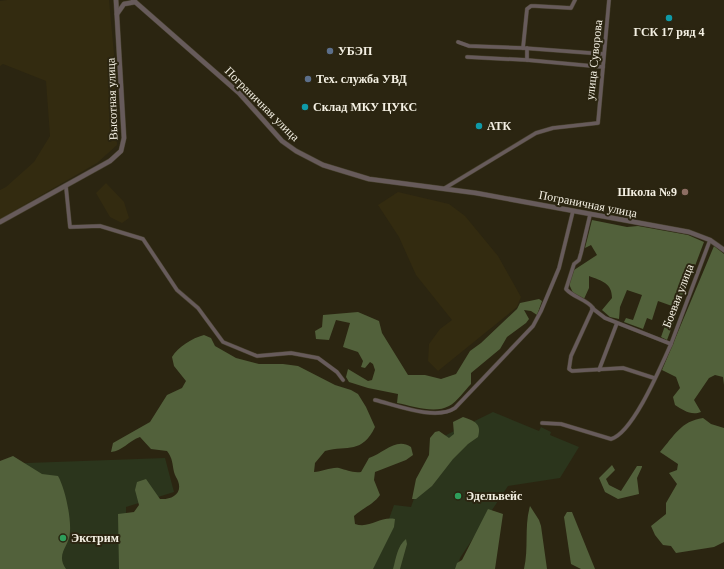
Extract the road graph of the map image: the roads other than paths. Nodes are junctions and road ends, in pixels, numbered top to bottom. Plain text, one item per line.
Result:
1 (116, 0) edge
2 (536, 0) edge
3 (575, 0) edge
4 (609, 0) edge
5 (134, 1) edge
6 (535, 6) junction
7 (117, 14) junction
8 (458, 42) dead end
9 (525, 48) junction
10 (604, 54) junction
11 (467, 57) dead end
12 (527, 60) junction
13 (603, 67) junction
14 (66, 187) junction
15 (445, 188) junction
16 (572, 212) junction
17 (590, 215) junction
18 (0, 222) edge
19 (710, 240) junction
20 (724, 250) edge
21 (592, 308) junction
22 (616, 323) junction
23 (671, 344) junction
24 (599, 370) junction
25 (654, 378) junction
26 (344, 380) dead end
27 (375, 400) dead end
28 (542, 423) dead end

1 - 7 street, Высотная улица
2 - 6 street
3 - 6 street
4 - 10 street, улица Суворова
5 - 7 street
5 - 15 street, Пограничная улица
6 - 9 street
7 - 14 street, Высотная улица
8 - 9 street
9 - 10 street
9 - 12 street
10 - 13 street, улица Суворова
11 - 12 street
12 - 13 street
13 - 15 street, улица Суворова
14 - 18 street, Высотная улица
14 - 26 street
15 - 16 street, Пограничная улица
16 - 17 street, Пограничная улица
16 - 27 street
17 - 19 street, Пограничная улица
17 - 21 street, Боевая улица
19 - 20 street, Пограничная улица
19 - 23 street, Боевая улица
21 - 22 street, Боевая улица
21 - 24 street
22 - 23 street, Боевая улица
22 - 24 street
23 - 25 street
24 - 25 street
25 - 28 street

